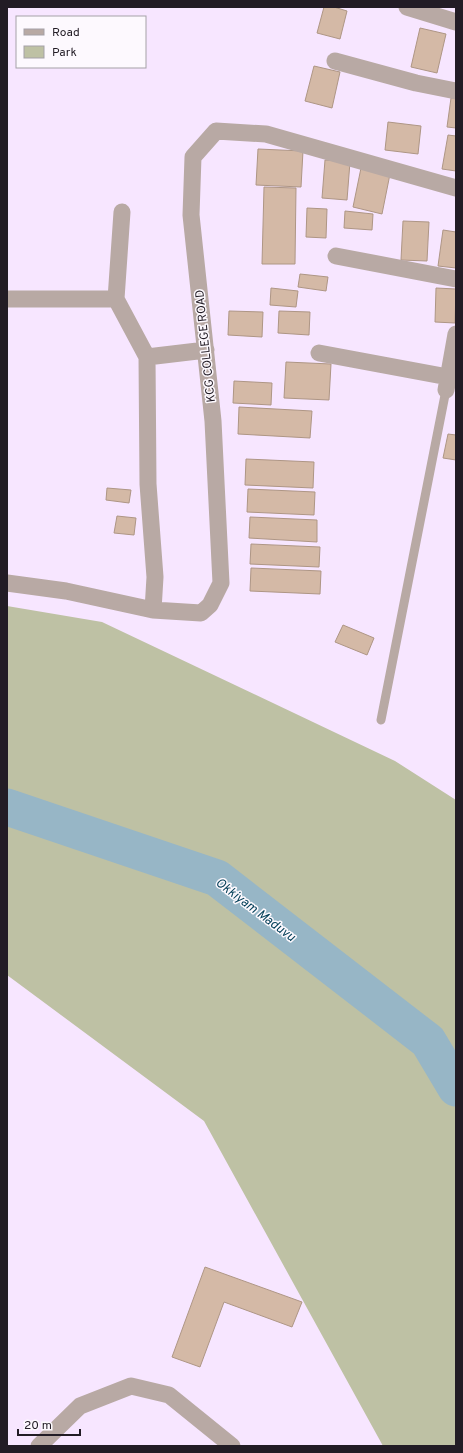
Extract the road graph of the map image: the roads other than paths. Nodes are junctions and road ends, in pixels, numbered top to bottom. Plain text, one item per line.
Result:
1 (407, 7) edge
2 (456, 22) edge
3 (335, 61) dead end
4 (456, 91) edge
5 (456, 188) edge
6 (122, 212) dead end
7 (336, 256) dead end
8 (456, 279) edge
9 (7, 299) edge
10 (116, 299) junction
11 (456, 334) edge
12 (206, 350) junction
13 (319, 353) dead end
14 (147, 357) junction
15 (449, 384) edge
16 (7, 583) edge
17 (153, 610) junction
18 (381, 720) dead end
19 (39, 1446) edge
20 (232, 1446) edge

1 - 2 street
3 - 4 street
5 - 12 street, KCG COLLEGE ROAD
6 - 10 street
7 - 8 street
9 - 10 street
10 - 14 street
11 - 15 street
12 - 14 street
12 - 17 street, KCG COLLEGE ROAD
13 - 15 street
14 - 17 street
15 - 18 lane
16 - 17 street, KCG COLLEGE ROAD
19 - 20 street

